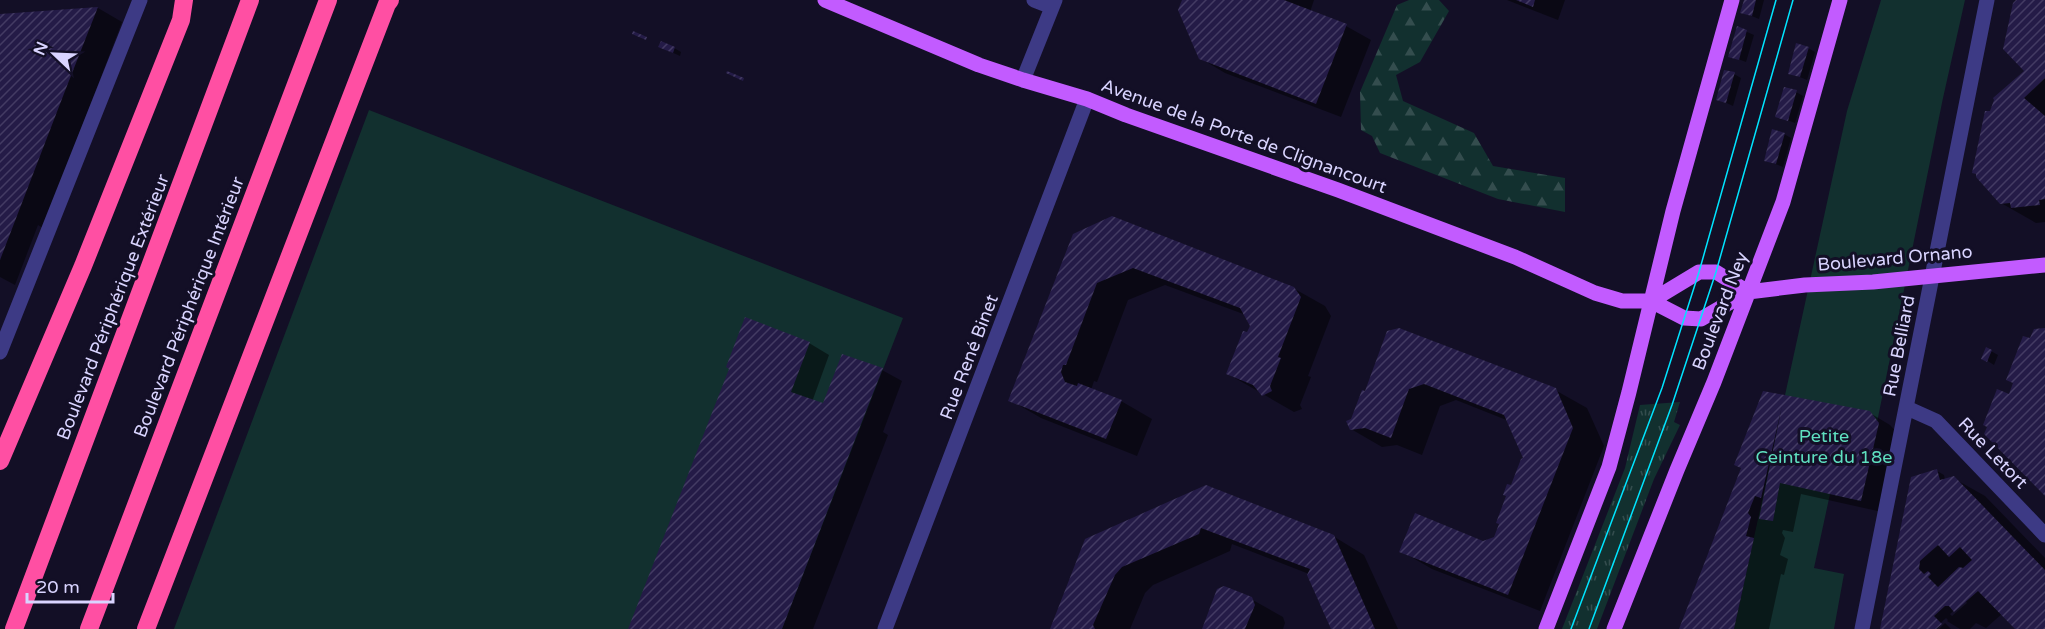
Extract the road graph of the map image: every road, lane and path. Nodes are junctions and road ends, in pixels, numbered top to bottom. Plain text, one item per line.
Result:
1 (140, 0) edge
2 (184, 0) edge
3 (250, 0) edge
4 (327, 0) edge
5 (390, 0) edge
6 (825, 0) edge
7 (1034, 0) edge
8 (1732, 0) edge
9 (1840, 0) edge
10 (1987, 0) edge
11 (1054, 4) edge
12 (1023, 80) junction
13 (1087, 99) junction
14 (2045, 265) edge
15 (1932, 274) junction
16 (1748, 292) junction
17 (1652, 301) junction
18 (2, 338) edge
19 (1906, 408) junction
20 (0, 461) edge
21 (2045, 535) edge
22 (14, 629) edge
23 (89, 629) edge
24 (146, 629) edge
25 (885, 629) edge
26 (1546, 629) edge
27 (1614, 629) edge
28 (1862, 629) edge

1 - 18 street
2 - 20 highway
3 - 22 highway, Boulevard Périphérique Extérieur
4 - 23 highway, Boulevard Périphérique Intérieur
5 - 24 highway
6 - 12 main road, Avenue de la Porte de Clignancourt
7 - 11 street
8 - 17 main road
9 - 16 main road, Boulevard Ney
10 - 15 street, Rue Belliard
11 - 12 street
12 - 13 main road, Avenue de la Porte de Clignancourt
13 - 17 main road, Avenue de la Porte de Clignancourt
13 - 25 street, Rue René Binet
14 - 15 main road, Boulevard Ornano
15 - 16 main road, Boulevard Ornano
15 - 19 street, Rue Belliard
16 - 17 main road, Boulevard Ornano
16 - 17 main road
16 - 27 main road, Boulevard Ney
17 - 26 main road
19 - 21 street, Rue Letort
19 - 28 street, Rue Belliard

